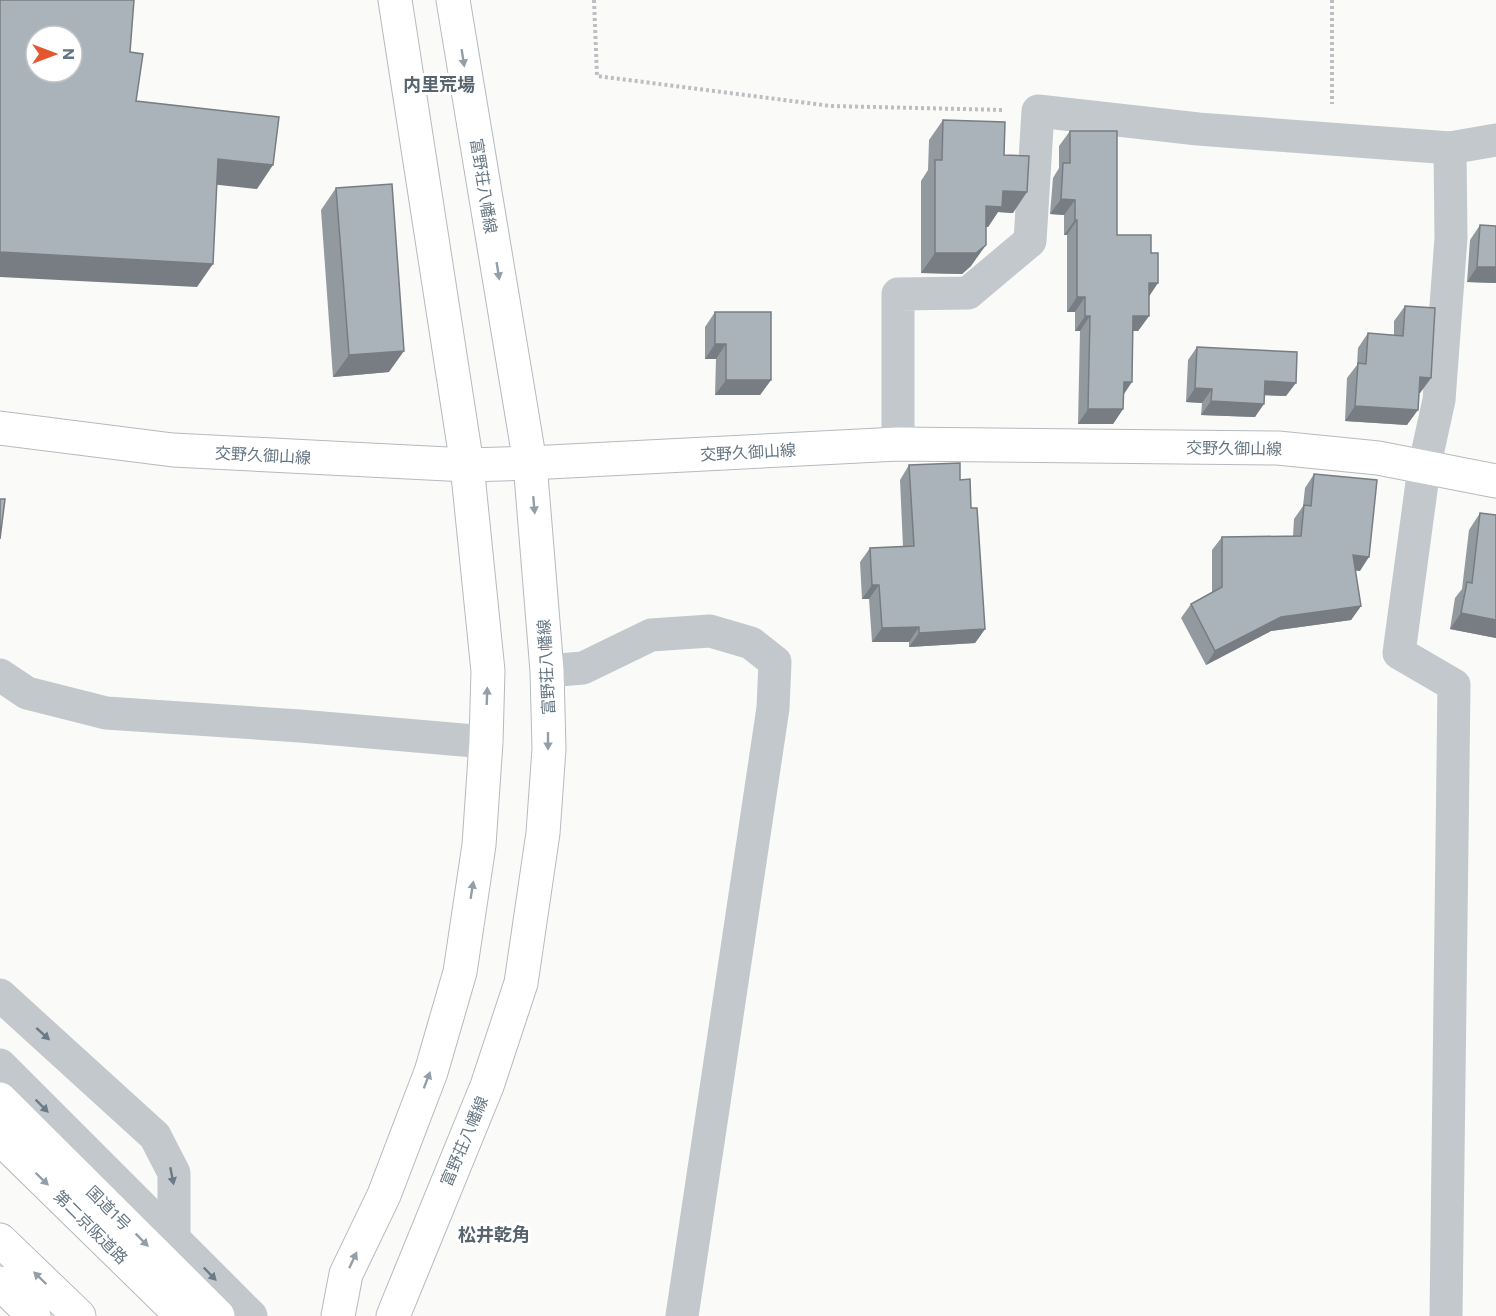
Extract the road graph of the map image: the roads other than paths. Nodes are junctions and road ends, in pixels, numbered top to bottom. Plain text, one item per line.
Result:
1 (395, 0) edge
2 (453, 0) edge
3 (1496, 140) edge
4 (1449, 147) junction
5 (0, 428) edge
6 (898, 444) junction
7 (530, 463) junction
8 (467, 465) junction
9 (1424, 468) junction
10 (1496, 481) edge
11 (548, 671) junction
12 (0, 675) edge
13 (486, 742) junction
14 (0, 995) edge
15 (0, 1065) edge
16 (0, 1099) edge
17 (0, 1138) edge
18 (174, 1237) junction
19 (0, 1240) edge
20 (0, 1283) edge
21 (34, 1316) edge
22 (79, 1316) edge
23 (182, 1316) edge
24 (218, 1316) edge
25 (251, 1316) edge
26 (338, 1316) edge
27 (393, 1316) edge
28 (682, 1316) edge
29 (1446, 1316) edge

1 - 8 main road
2 -> 7 main road, 富野荘八幡線
3 - 4 street
4 - 6 street
4 - 9 street
5 - 8 main road, 交野久御山線
6 - 7 main road, 交野久御山線
6 - 9 main road, 交野久御山線
7 - 8 main road, 交野久御山線
7 -> 11 main road, 富野荘八幡線
13 -> 8 main road
9 - 10 main road, 交野久御山線
9 - 29 street
11 -> 27 main road, 富野荘八幡線
11 - 28 street
12 - 13 street
26 -> 13 main road
14 -> 18 street
15 -> 18 street
16 -> 24 main road, 国道1号
17 -> 23 main road, 第二京阪道路
18 -> 25 street
22 -> 19 main road
20 - 21 main road

